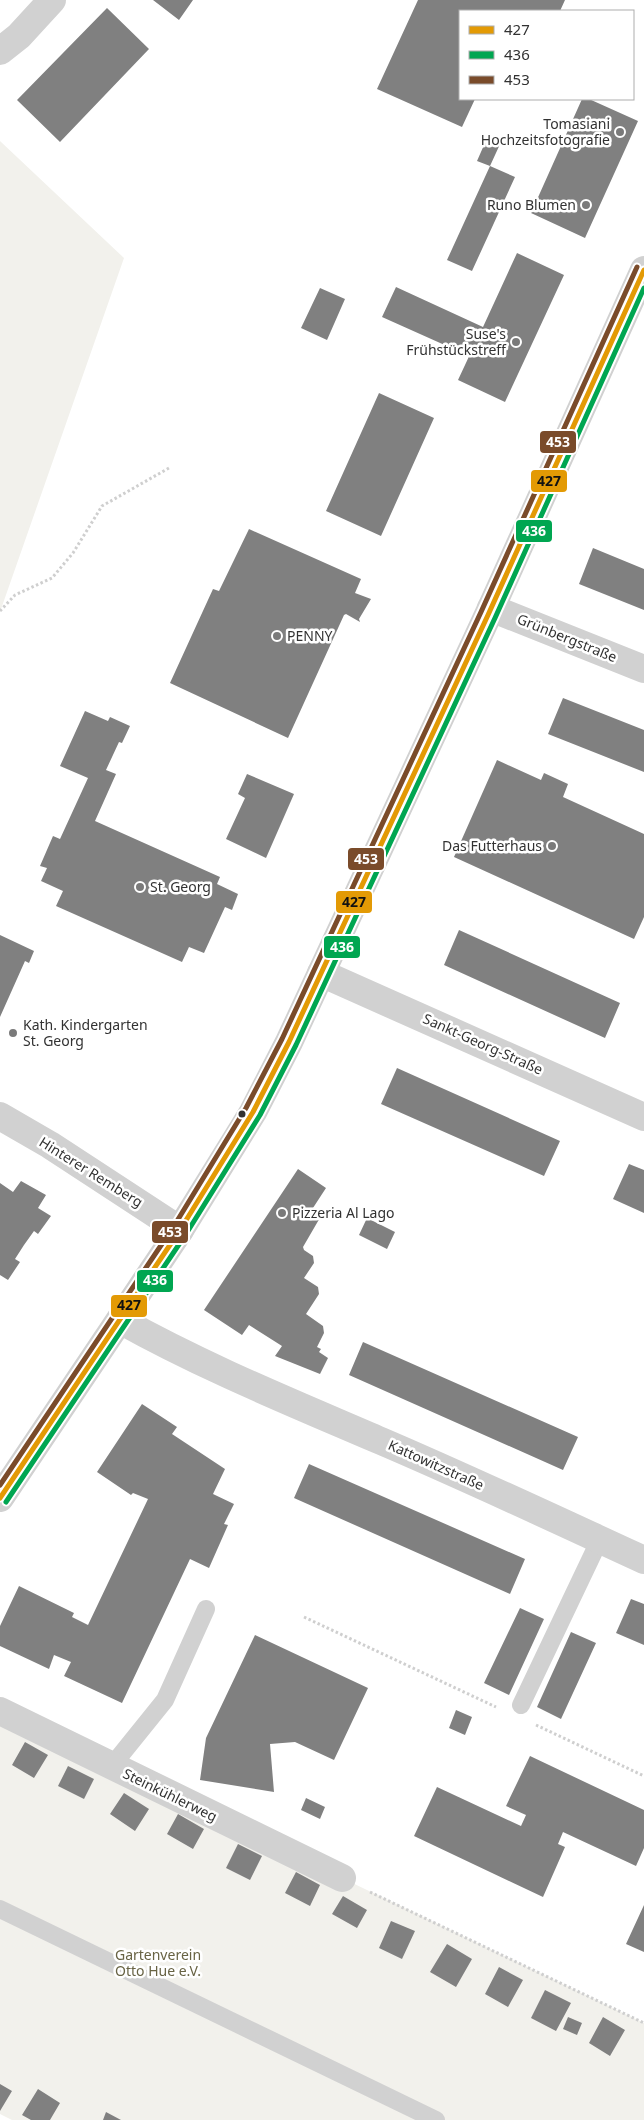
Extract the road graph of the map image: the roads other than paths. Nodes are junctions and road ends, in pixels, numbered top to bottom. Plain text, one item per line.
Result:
1 (52, 0) edge
2 (0, 52) edge
3 (644, 270) edge
4 (491, 608) junction
5 (644, 669) edge
6 (321, 973) junction
7 (0, 1116) edge
8 (644, 1117) edge
9 (180, 1230) junction
10 (120, 1320) junction
11 (0, 1498) edge
12 (600, 1539) junction
13 (644, 1560) edge
14 (206, 1609) dead end
15 (521, 1705) dead end
16 (0, 1711) edge
17 (111, 1766) junction
18 (342, 1878) road end
19 (0, 1909) edge
20 (436, 2120) edge

1 - 2 street
3 - 4 street
4 - 5 street, Grünbergstraße
4 - 6 street
6 - 8 street, Sankt-Georg-Straße
6 - 9 street
7 - 9 street, Hinterer Remberg
9 - 10 street
10 - 11 street
10 - 12 street, Kattowitzstraße
12 - 13 street, Kattowitzstraße
12 - 15 lane
14 - 17 lane
16 - 17 street, Steinkühlerweg
17 - 18 street, Steinkühlerweg
19 - 20 lane

